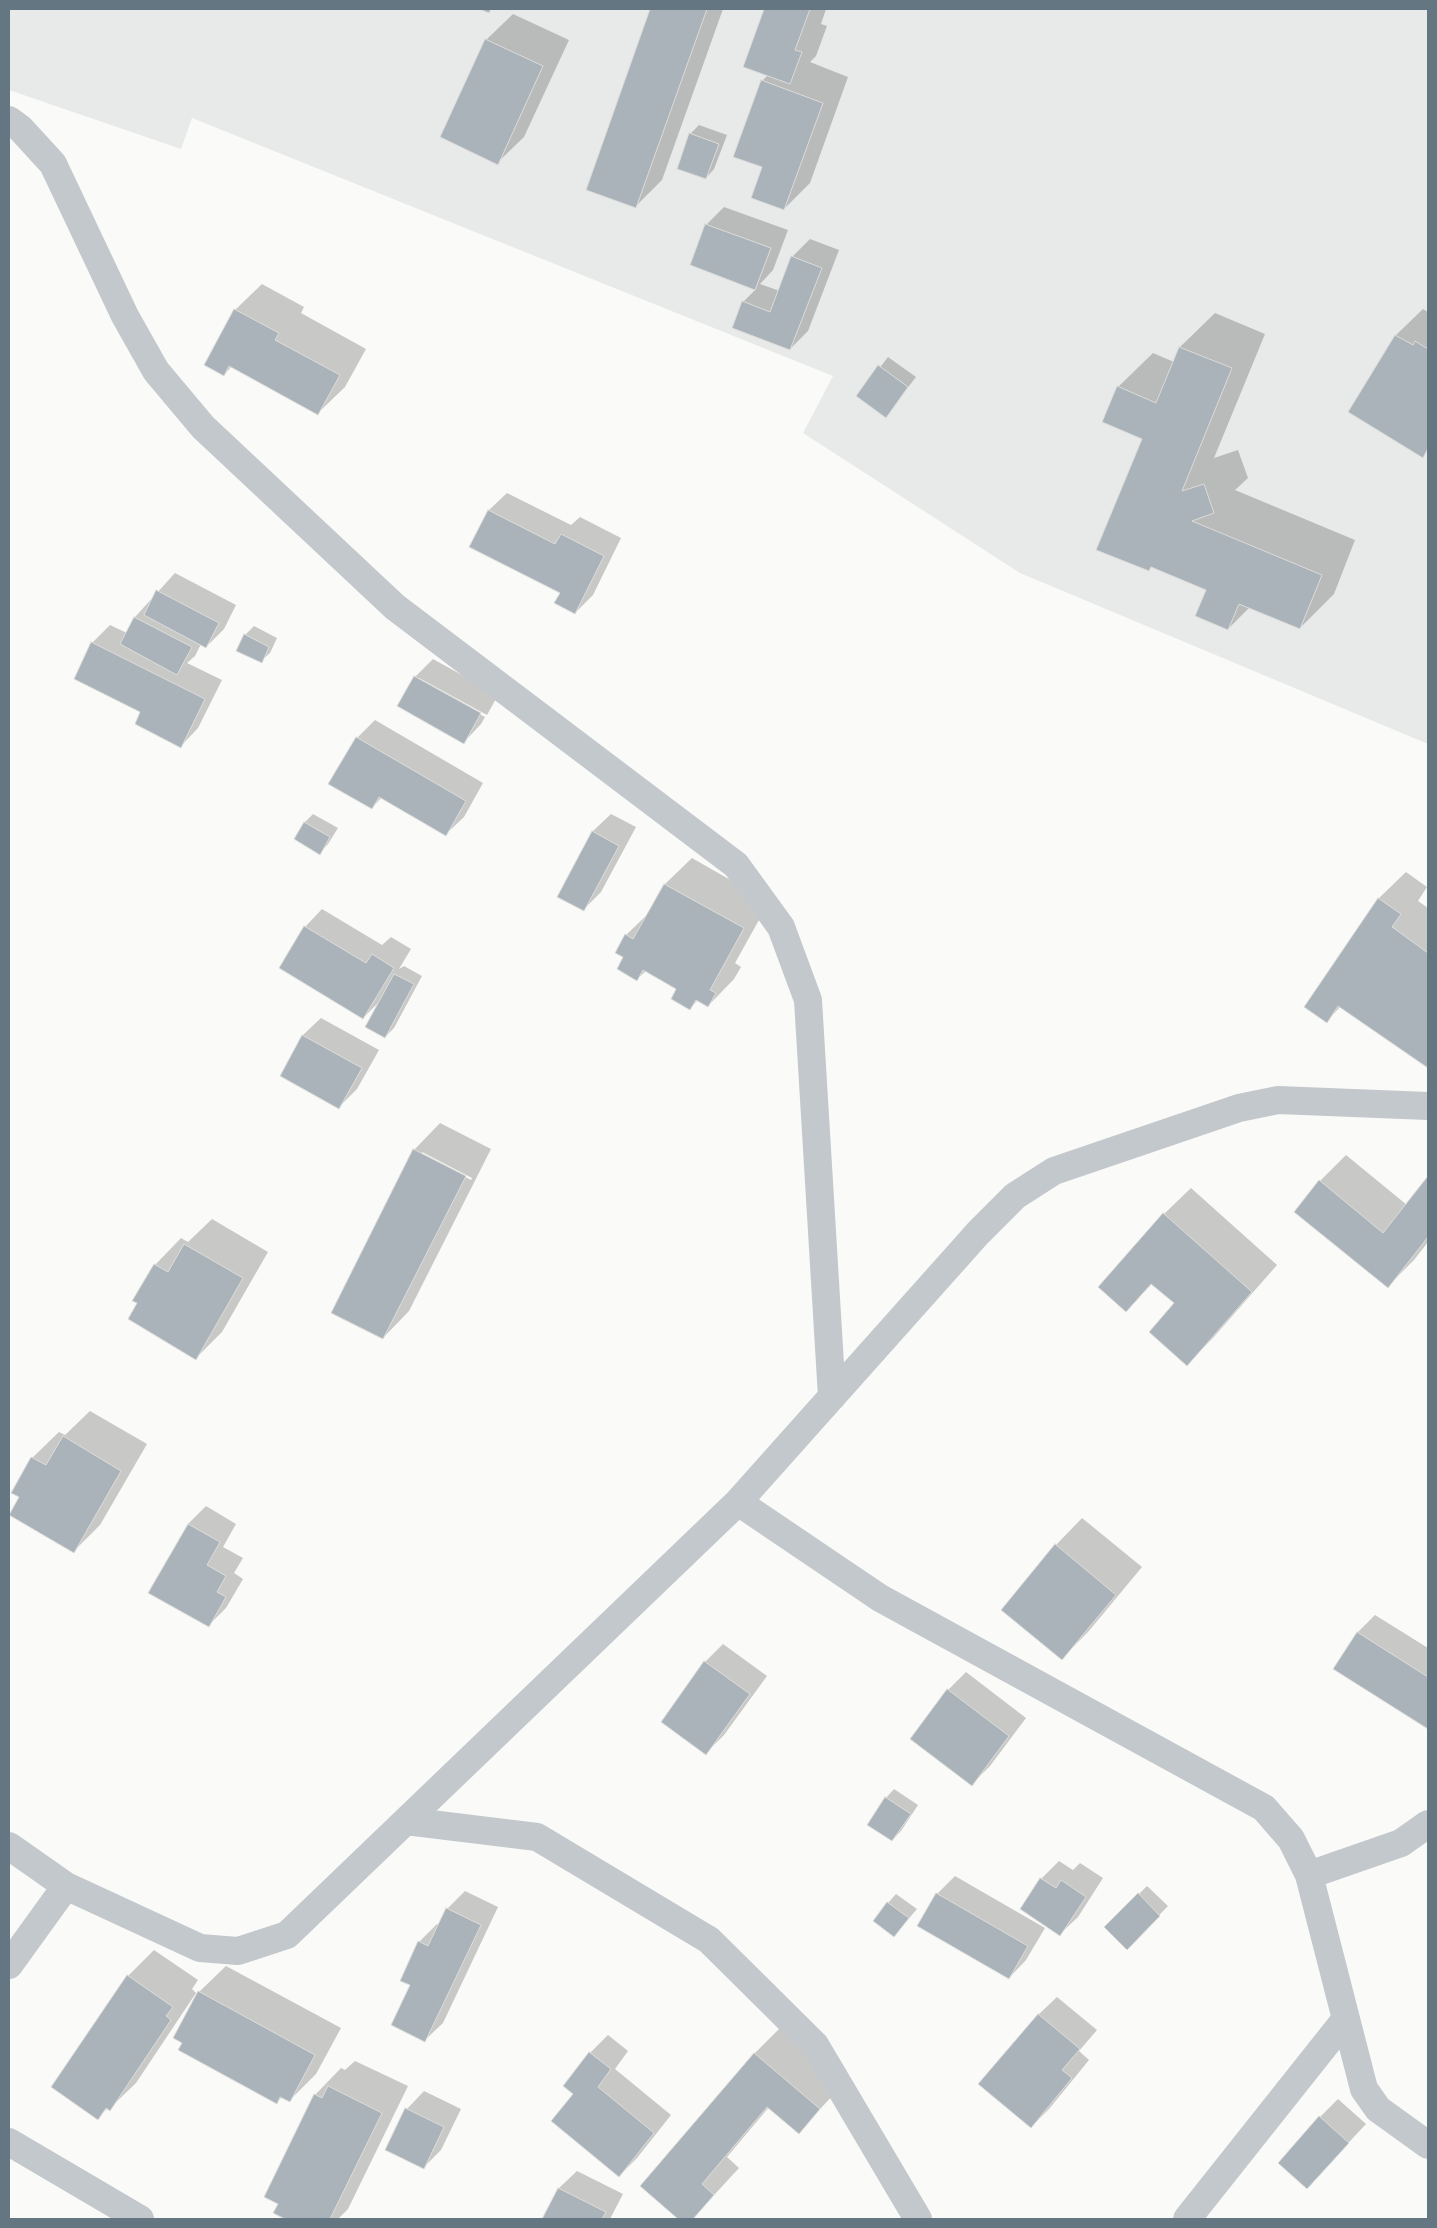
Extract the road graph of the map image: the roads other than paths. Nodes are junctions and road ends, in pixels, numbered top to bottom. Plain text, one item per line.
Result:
1 (9, 120) edge
2 (1428, 1106) edge
3 (832, 1396) junction
4 (738, 1502) junction
5 (406, 1820) junction
6 (1428, 1824) edge
7 (9, 1846) edge
8 (1309, 1875) junction
9 (66, 1886) junction
10 (9, 1965) edge
11 (1345, 2020) junction
12 (9, 2142) edge
13 (1428, 2144) edge
14 (111, 2212) edge
15 (140, 2219) edge
16 (918, 2219) edge
17 (1187, 2219) edge

1 - 3 street
2 - 3 street
3 - 4 street
4 - 5 street
4 - 8 street
5 - 9 street
5 - 16 street
6 - 8 street
7 - 9 street
8 - 11 street
9 - 10 street
11 - 13 street
11 - 17 street
12 - 14 street
14 - 15 street

